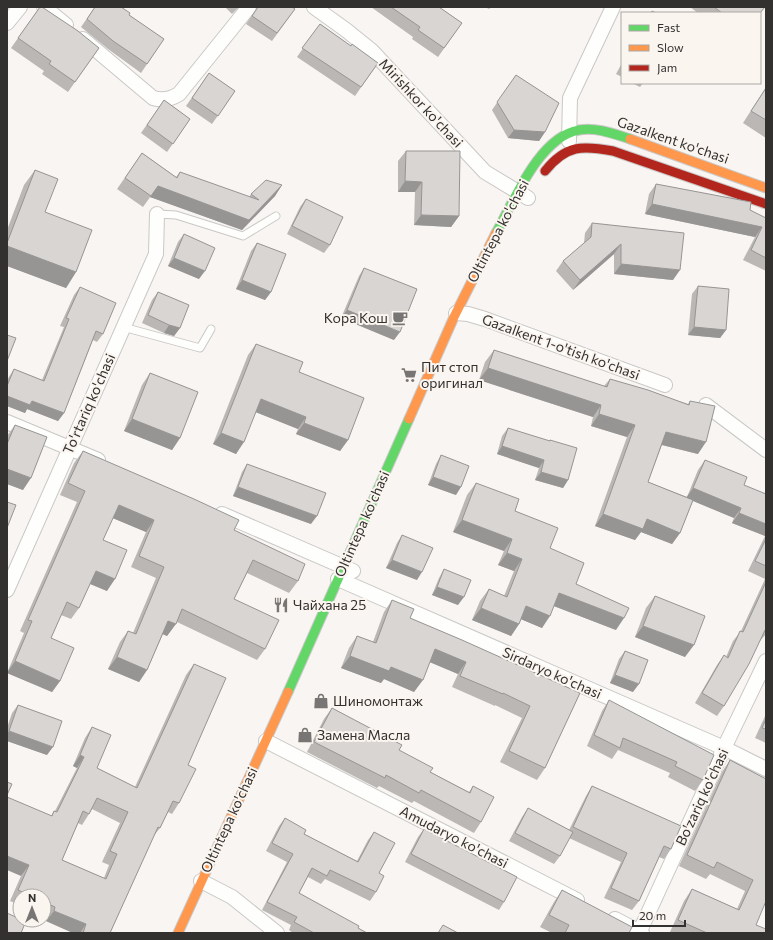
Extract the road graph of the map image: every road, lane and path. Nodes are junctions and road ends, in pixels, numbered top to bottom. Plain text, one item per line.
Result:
1 (44, 7) edge
2 (249, 7) edge
3 (314, 7) edge
4 (613, 7) edge
5 (16, 8) edge
6 (7, 23) edge
7 (570, 131) junction
8 (569, 149) junction
9 (541, 177) dead end
10 (766, 188) edge
11 (526, 196) junction
12 (766, 204) edge
13 (157, 214) joint
14 (276, 216) dead end
15 (465, 314) junction
16 (123, 327) junction
17 (211, 329) dead end
18 (665, 385) dead end
19 (706, 405) edge
20 (7, 422) edge
21 (70, 448) junction
22 (766, 450) edge
23 (114, 467) edge
24 (207, 507) edge
25 (348, 575) junction
26 (7, 590) edge
27 (766, 661) edge
28 (273, 744) junction
29 (724, 748) junction
30 (766, 768) edge
31 (209, 885) junction
32 (590, 907) edge
33 (604, 914) edge
34 (178, 933) edge
35 (277, 933) edge
36 (640, 933) edge

1 - 2 street
3 - 11 street, Mirishkor ko'chasi
4 - 7 street
5 - 6 street
7 - 8 street
7 - 10 main road, Gazalkent ko'chasi
7 - 11 main road, Oltintepa ko'chasi
8 - 9 main road, Oltintepa ko'chasi
8 - 12 main road
11 - 15 main road, Oltintepa ko'chasi
13 - 14 lane
13 - 16 street, To'rtariq ko'chasi
15 - 18 street, Gazalkent 1-o'tish ko'chasi
15 - 25 main road, Oltintepa ko'chasi
16 - 17 lane
16 - 21 street, To'rtariq ko'chasi
19 - 22 street
20 - 21 street
21 - 23 street
21 - 26 street, To'rtariq ko'chasi
24 - 25 street, Sirdaryo ko'chasi
25 - 28 main road, Oltintepa ko'chasi
25 - 29 street, Sirdaryo ko'chasi
27 - 29 street, Bo'zariq ko'chasi
28 - 31 main road, Oltintepa ko'chasi
28 - 32 street, Amudaryo ko'chasi
29 - 30 street, Sirdaryo ko'chasi
29 - 36 street, Bo'zariq ko'chasi
31 - 34 main road, Oltintepa ko'chasi
31 - 35 street
33 - 36 street

